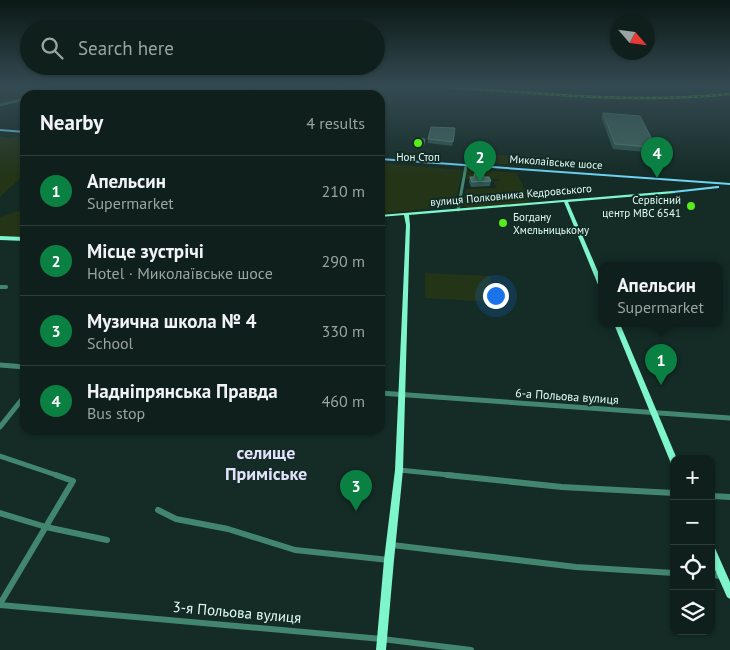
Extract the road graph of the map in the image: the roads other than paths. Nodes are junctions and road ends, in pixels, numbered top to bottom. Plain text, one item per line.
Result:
1 (0, 130) edge
2 (20, 132) edge
3 (385, 159) edge
4 (466, 166) junction
5 (659, 180) junction
6 (730, 185) edge
7 (673, 192) junction
8 (566, 202) junction
9 (458, 210) junction
10 (406, 214) junction
11 (385, 216) edge
12 (0, 238) edge
13 (20, 239) edge
14 (598, 278) edge
15 (0, 287) edge
16 (6, 287) dead end
17 (618, 327) edge
18 (0, 365) edge
19 (20, 367) edge
20 (385, 393) edge
21 (402, 394) junction
22 (20, 402) edge
23 (652, 412) junction
24 (730, 418) edge
25 (0, 427) edge
26 (671, 455) edge
27 (0, 456) edge
28 (399, 470) junction
29 (670, 493) edge
30 (715, 496) edge
31 (730, 497) edge
32 (158, 510) dead end
33 (0, 513) edge
34 (46, 527) junction
35 (107, 540) dead end
36 (392, 545) junction
37 (715, 557) edge
38 (389, 560) junction
39 (670, 573) edge
40 (725, 578) edge
41 (730, 594) edge
42 (0, 605) edge
43 (382, 639) junction
44 (381, 650) edge
45 (471, 650) edge

1 - 2 main road
3 - 4 main road, Миколаївське шосе
4 - 5 main road, Миколаївське шосе
4 - 9 street
5 - 6 main road, Миколаївське шосе
5 - 7 main road
6 - 7 main road
7 - 8 street, вулиця Полковника Кедровського
8 - 9 street, вулиця Полковника Кедровського
8 - 14 street
9 - 10 street, вулиця Полковника Кедровського
10 - 11 street, вулиця Полковника Кедровського
10 - 21 street
12 - 13 street
15 - 16 street
17 - 23 street
18 - 19 street
20 - 21 street, 6-а Польова вулиця
21 - 23 street, 6-а Польова вулиця
21 - 28 street
22 - 25 street
23 - 24 street, 6-а Польова вулиця
23 - 26 street
27 - 34 street
28 - 29 street
28 - 36 street
30 - 31 street
32 - 38 street
33 - 34 street
34 - 35 street
34 - 42 street
36 - 38 street
36 - 39 street
37 - 40 street
38 - 43 street
40 - 41 street
42 - 43 street, 3-я Польова вулиця
43 - 44 street
43 - 45 street, 3-я Польова вулиця

